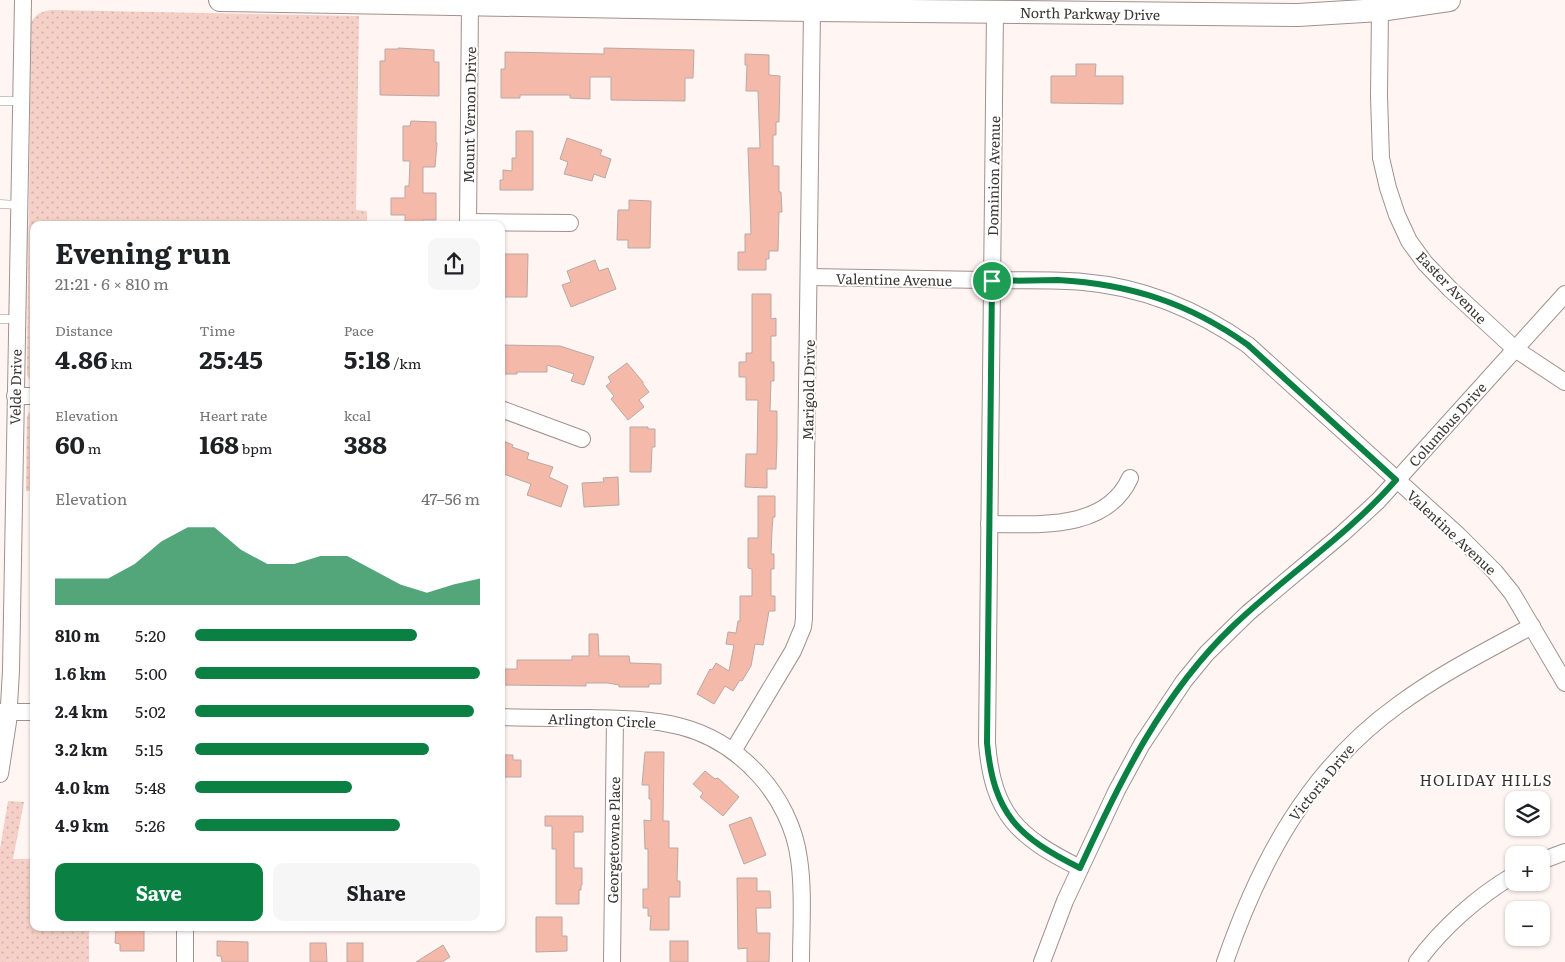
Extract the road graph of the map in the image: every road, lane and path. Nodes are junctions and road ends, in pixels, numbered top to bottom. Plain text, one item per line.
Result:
1 (23, 0) edge
2 (220, 0) edge
3 (1449, 0) edge
4 (1410, 3) edge
5 (470, 4) junction
6 (812, 10) junction
7 (1380, 10) junction
8 (995, 12) junction
9 (0, 101) edge
10 (21, 101) junction
11 (0, 204) edge
12 (19, 205) junction
13 (468, 221) edge
14 (570, 222) dead end
15 (505, 223) edge
16 (809, 278) junction
17 (992, 281) junction
18 (1565, 294) edge
19 (8, 319) edge
20 (1514, 349) junction
21 (1565, 382) edge
22 (15, 396) junction
23 (30, 396) edge
24 (505, 410) edge
25 (582, 439) dead end
26 (1130, 478) dead end
27 (1396, 480) junction
28 (7, 524) edge
29 (990, 524) junction
30 (1532, 626) junction
31 (1565, 683) edge
32 (4, 712) edge
33 (30, 712) edge
34 (505, 717) edge
35 (615, 718) junction
36 (733, 751) junction
37 (0, 774) edge
38 (1565, 852) edge
39 (1550, 858) edge
40 (1080, 868) junction
41 (1505, 880) edge
42 (185, 931) edge
43 (185, 962) edge
44 (612, 962) edge
45 (801, 962) edge
46 (1042, 962) edge
47 (1225, 962) edge
48 (1418, 962) edge

1 - 10 street, Velde Drive
2 - 5 main road, North Parkway Drive
3 - 4 main road, North Parkway Drive
4 - 7 main road, North Parkway Drive
5 - 6 main road, North Parkway Drive
5 - 13 street, Mount Vernon Drive
6 - 8 main road, North Parkway Drive
6 - 16 street, Marigold Drive
7 - 8 main road, North Parkway Drive
7 - 20 street, Easter Avenue
8 - 17 street, Dominion Avenue
9 - 10 lane
10 - 12 street, Velde Drive
11 - 12 lane
12 - 19 street, Velde Drive
14 - 15 street
16 - 17 street, Valentine Avenue
16 - 36 street, Marigold Drive
17 - 27 street, Valentine Avenue
17 - 29 street, Dominion Avenue
18 - 20 street, Columbus Drive
19 - 22 street, Velde Drive
20 - 21 street, Easter Avenue
20 - 27 street, Columbus Drive
22 - 23 street
22 - 28 street, Velde Drive
24 - 25 street
26 - 29 street
27 - 30 street, Valentine Avenue
27 - 40 street, Columbus Drive
28 - 32 street, Velde Drive
29 - 40 street, Dominion Avenue
30 - 31 street, Valentine Avenue
30 - 47 street, Victoria Drive
32 - 33 street
32 - 37 street, Velde Drive
34 - 35 street, Arlington Circle
35 - 36 street, Arlington Circle
35 - 44 street, Georgetowne Place
36 - 45 street, Arlington Circle
38 - 39 street
40 - 46 street, Columbus Drive
41 - 48 street
42 - 43 street

